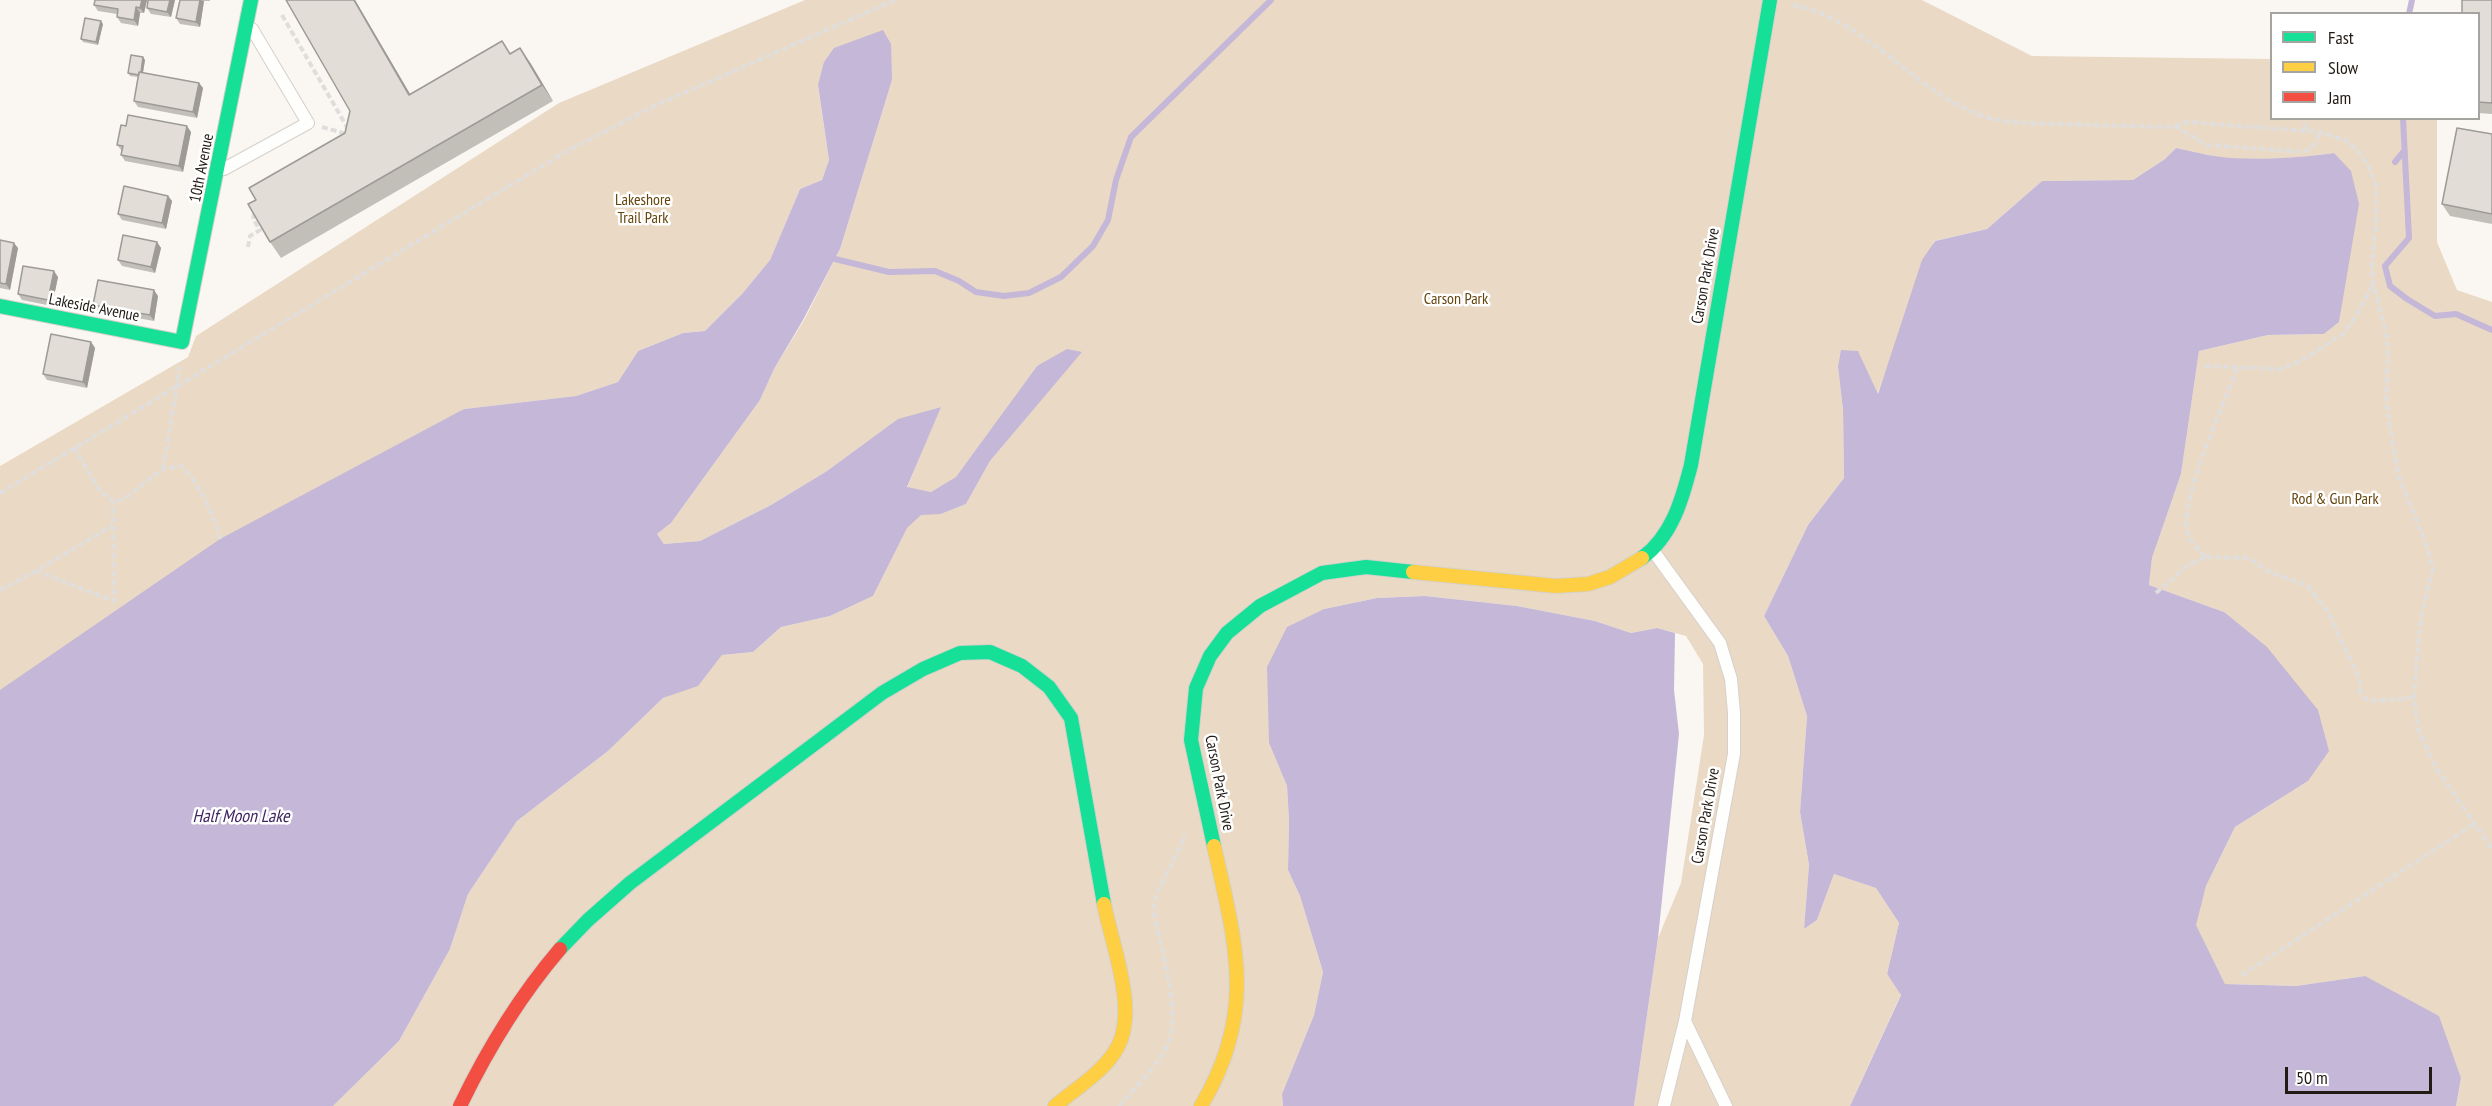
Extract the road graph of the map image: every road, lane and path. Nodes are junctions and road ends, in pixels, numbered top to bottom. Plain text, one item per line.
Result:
1 (250, 0) edge
2 (895, 0) edge
3 (1777, 1) edge
4 (247, 22) junction
5 (2305, 120) edge
6 (2174, 125) junction
7 (321, 127) dead end
8 (2305, 130) junction
9 (2320, 132) junction
10 (352, 135) edge
11 (218, 172) junction
12 (2373, 284) junction
13 (0, 306) edge
14 (182, 342) junction
15 (2205, 366) dead end
16 (2237, 369) junction
17 (178, 384) junction
18 (74, 447) junction
19 (163, 469) junction
20 (0, 493) edge
21 (113, 501) junction
22 (113, 525) junction
23 (220, 539) dead end
24 (1653, 550) junction
25 (2206, 557) junction
26 (36, 571) junction
27 (0, 590) edge
28 (2156, 593) dead end
29 (2414, 698) junction
30 (2474, 824) junction
31 (2492, 849) edge
32 (2242, 975) dead end
33 (1685, 1021) junction
34 (460, 1106) edge
35 (1055, 1106) edge
36 (1201, 1106) edge
37 (1664, 1106) edge
38 (1726, 1106) edge

1 - 4 street, 10th Avenue
2 - 17 path
3 - 6 path
3 - 24 street, Carson Park Drive
4 - 11 street, 10th Avenue
4 - 11 lane
5 - 8 path
6 - 8 path
6 - 9 path
7 - 10 path
8 - 9 path
9 - 12 path
11 - 14 street, 10th Avenue
12 - 16 path
12 - 29 path
13 - 14 street, Lakeside Avenue
14 - 17 path
15 - 16 path
16 - 25 path
17 - 18 path
17 - 19 path
18 - 20 path
18 - 21 path
19 - 21 path
19 - 23 path
21 - 22 path
22 - 26 path
22 - 26 path
24 - 33 lane, Carson Park Drive
24 - 36 street, Carson Park Drive
25 - 28 path
25 - 29 path
26 - 27 path
29 - 30 path
30 - 31 path
30 - 32 path
33 - 37 lane, Carson Park Drive
33 - 38 lane
34 - 35 street

